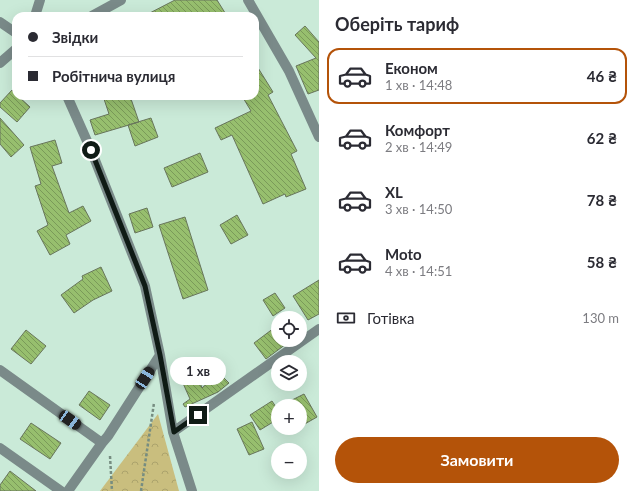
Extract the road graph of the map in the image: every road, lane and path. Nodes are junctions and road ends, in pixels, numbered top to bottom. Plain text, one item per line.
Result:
1 (40, 0) edge
2 (121, 0) edge
3 (248, 0) edge
4 (36, 12) edge
5 (99, 12) edge
6 (255, 12) edge
7 (259, 19) edge
8 (0, 22) edge
9 (12, 30) edge
10 (12, 52) edge
11 (0, 63) edge
12 (69, 100) edge
13 (319, 138) edge
14 (319, 330) edge
15 (160, 355) junction
16 (0, 370) edge
17 (154, 400) dead end
18 (174, 432) junction
19 (105, 439) junction
20 (0, 448) edge
21 (61, 491) edge
22 (68, 491) edge
23 (112, 491) edge
24 (142, 491) edge
25 (192, 491) edge

1 - 4 street
2 - 5 street
3 - 6 street
7 - 13 street
8 - 9 street
10 - 11 street
12 - 15 street
14 - 18 street
15 - 18 street
15 - 19 street
16 - 19 street
17 - 24 path
18 - 25 street
19 - 22 street
19 - 23 path
20 - 21 street

